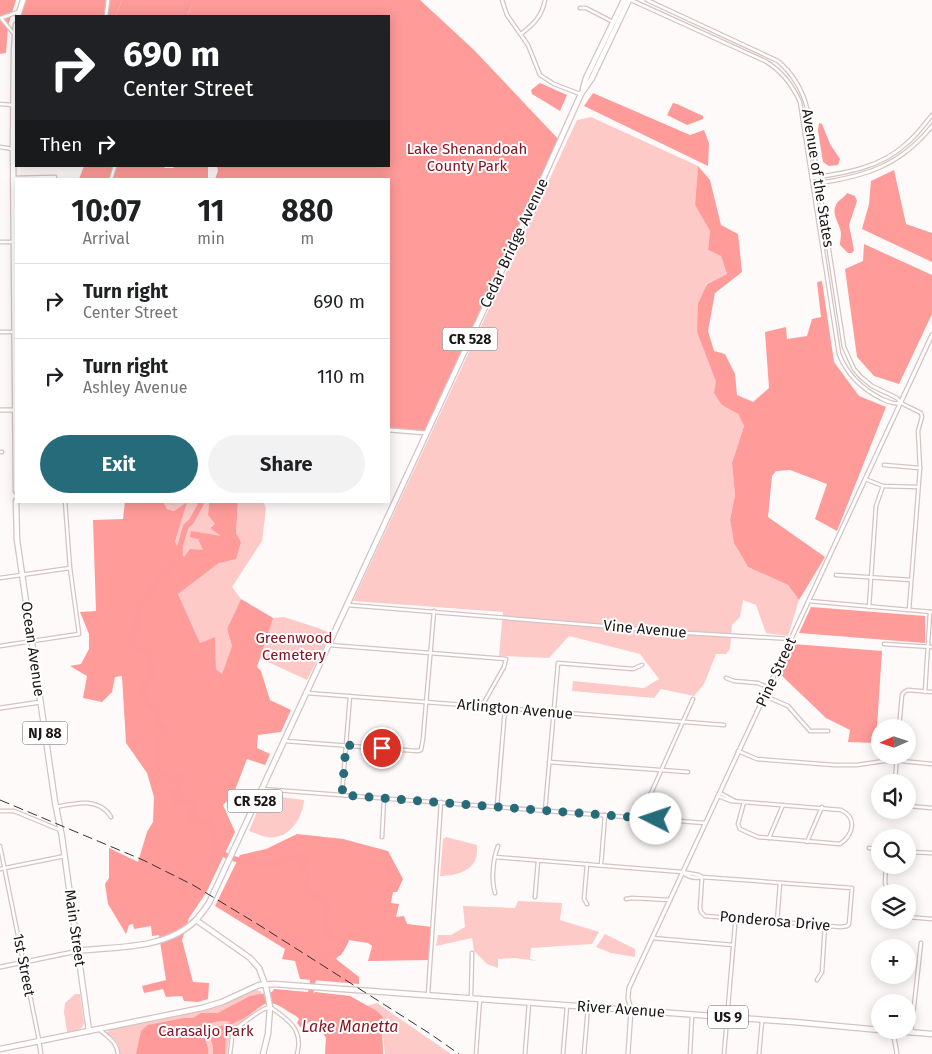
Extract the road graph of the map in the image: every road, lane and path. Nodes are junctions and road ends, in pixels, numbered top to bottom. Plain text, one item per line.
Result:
1 (23, 0) edge
2 (108, 0) edge
3 (502, 0) edge
4 (545, 0) edge
5 (624, 0) edge
6 (630, 0) edge
7 (647, 0) edge
8 (580, 8) dead end
9 (19, 14) edge
10 (106, 15) edge
11 (613, 22) junction
12 (15, 30) edge
13 (14, 34) junction
14 (521, 34) junction
15 (796, 81) junction
16 (791, 84) junction
17 (581, 94) junction
18 (0, 104) edge
19 (13, 105) junction
20 (932, 115) edge
21 (932, 126) edge
22 (15, 138) edge
23 (0, 147) edge
24 (13, 148) junction
25 (55, 177) dead end
26 (818, 177) junction
27 (13, 178) junction
28 (812, 178) junction
29 (819, 183) junction
30 (813, 184) junction
31 (0, 242) edge
32 (14, 242) junction
33 (833, 276) junction
34 (827, 277) junction
35 (15, 287) edge
36 (0, 332) edge
37 (15, 332) edge
38 (932, 335) edge
39 (844, 346) junction
40 (838, 348) junction
41 (901, 403) junction
42 (0, 410) edge
43 (15, 410) edge
44 (390, 430) edge
45 (426, 433) junction
46 (884, 465) dead end
47 (920, 468) junction
48 (865, 480) junction
49 (883, 486) junction
50 (918, 487) junction
51 (16, 503) edge
52 (66, 503) edge
53 (70, 568) junction
54 (22, 574) junction
55 (836, 575) dead end
56 (0, 578) edge
57 (871, 578) junction
58 (911, 580) junction
59 (809, 601) junction
60 (346, 604) junction
61 (869, 607) junction
62 (909, 610) junction
63 (434, 611) junction
64 (931, 612) edge
65 (791, 639) junction
66 (32, 641) junction
67 (884, 644) dead end
68 (328, 645) junction
69 (0, 646) edge
70 (928, 647) junction
71 (932, 647) edge
72 (430, 653) junction
73 (642, 665) dead end
74 (726, 678) dead end
75 (769, 688) junction
76 (924, 692) junction
77 (932, 692) edge
78 (305, 693) junction
79 (350, 696) junction
80 (764, 696) junction
81 (693, 699) dead end
82 (41, 702) junction
83 (426, 702) junction
84 (482, 706) junction
85 (0, 708) edge
86 (505, 708) junction
87 (553, 713) junction
88 (900, 719) edge
89 (683, 722) junction
90 (724, 725) dead end
91 (828, 731) dead end
92 (284, 740) junction
93 (346, 745) junction
94 (738, 751) junction
95 (550, 762) junction
96 (916, 763) edge
97 (871, 764) edge
98 (932, 764) edge
99 (661, 770) junction
100 (688, 772) dead end
101 (260, 789) junction
102 (719, 794) junction
103 (342, 795) junction
104 (384, 798) junction
105 (441, 802) junction
106 (744, 802) junction
107 (782, 805) junction
108 (497, 806) junction
109 (56, 807) junction
110 (822, 807) junction
111 (916, 807) edge
112 (932, 808) edge
113 (545, 811) junction
114 (0, 812) edge
115 (605, 815) junction
116 (111, 817) dead end
117 (640, 818) junction
118 (706, 823) junction
119 (60, 825) joint
120 (61, 831) junction
121 (382, 837) dead end
122 (769, 838) junction
123 (807, 842) junction
124 (0, 846) edge
125 (498, 846) dead end
126 (916, 852) edge
127 (932, 853) edge
128 (65, 856) junction
129 (495, 858) junction
130 (538, 861) junction
131 (587, 864) junction
132 (601, 865) junction
133 (4, 868) junction
134 (0, 869) edge
135 (682, 872) junction
136 (702, 877) junction
137 (780, 883) junction
138 (495, 893) dead end
139 (535, 896) dead end
140 (626, 899) dead end
141 (670, 900) junction
142 (587, 904) dead end
143 (916, 918) edge
144 (932, 919) edge
145 (196, 920) junction
146 (777, 922) junction
147 (735, 925) dead end
148 (826, 925) junction
149 (652, 938) junction
150 (920, 943) dead end
151 (733, 945) junction
152 (78, 951) junction
153 (472, 952) dead end
154 (23, 962) junction
155 (0, 967) edge
156 (817, 980) dead end
157 (265, 985) junction
158 (428, 994) junction
159 (915, 994) edge
160 (471, 997) junction
161 (480, 998) junction
162 (529, 1002) junction
163 (567, 1005) junction
164 (270, 1007) junction
165 (588, 1007) junction
166 (630, 1010) junction
167 (692, 1014) junction
168 (727, 1017) junction
169 (762, 1020) junction
170 (98, 1029) junction
171 (871, 1029) edge
172 (89, 1031) junction
173 (916, 1032) edge
174 (932, 1034) edge
175 (894, 1039) edge
176 (39, 1042) junction
177 (0, 1050) edge
178 (41, 1054) edge
179 (118, 1054) edge
180 (230, 1054) edge
181 (263, 1054) edge
182 (297, 1054) edge
183 (476, 1054) edge
184 (525, 1054) edge
185 (563, 1054) edge
186 (584, 1054) edge
187 (628, 1054) edge
188 (690, 1054) edge
189 (724, 1054) edge
190 (759, 1054) edge
191 (897, 1054) edge

1 - 9 main road
2 - 10 street
3 - 14 street
4 - 14 street
5 - 11 main road
6 - 16 street, Avenue of the States
6 - 17 main road, Cedar Bridge Avenue / CR 528
7 - 15 street, Avenue of the States
8 - 11 street
9 - 13 street
11 - 17 main road
12 - 13 main road
13 - 19 main road
14 - 17 street
15 - 16 street
15 - 26 street, Avenue of the States
16 - 28 street, Avenue of the States
17 - 45 main road, Cedar Bridge Avenue / CR 528
18 - 19 street
19 - 22 main road
20 - 26 street
21 - 29 street
22 - 24 main road
23 - 24 street
24 - 27 main road
25 - 27 street
26 - 28 street
26 - 29 street, Avenue of the States
27 - 32 main road
28 - 30 street, Avenue of the States
29 - 30 street
29 - 33 street, Avenue of the States
30 - 34 street, Avenue of the States
31 - 32 street
32 - 35 main road
33 - 34 street
33 - 39 street, Avenue of the States
34 - 40 street, Avenue of the States
36 - 37 street
38 - 41 street, Pine Street
39 - 40 street
39 - 41 street, Avenue of the States
40 - 41 street, Avenue of the States
41 - 47 street
41 - 48 street, Pine Street
42 - 43 street
44 - 45 street
45 - 60 main road, Cedar Bridge Avenue / CR 528
46 - 47 street
47 - 50 street
48 - 49 street
48 - 59 street, Pine Street
49 - 50 street
49 - 57 street
50 - 58 street
51 - 54 main road, Ocean Avenue / NJ 88
52 - 53 street
53 - 54 street
53 - 66 street
54 - 56 street
54 - 66 main road, Ocean Avenue / NJ 88
55 - 57 street
57 - 58 street
57 - 61 street
58 - 62 street
59 - 61 street
59 - 65 street, Pine Street
60 - 63 street, Vine Avenue
60 - 68 main road, Cedar Bridge Avenue / CR 528
61 - 62 street
62 - 64 street
63 - 65 street, Vine Avenue
63 - 72 street
64 - 70 street
65 - 75 street, Pine Street
66 - 69 street
66 - 82 main road, Ocean Avenue / NJ 88
67 - 70 street
68 - 72 street
68 - 78 main road, Cedar Bridge Avenue / CR 528
70 - 71 street
70 - 76 street
72 - 83 street
72 - 84 street
73 - 87 street
74 - 75 street
75 - 80 street, Pine Street
76 - 77 street
76 - 88 street
78 - 79 street, Arlington Avenue
78 - 92 main road, Cedar Bridge Avenue / CR 528
79 - 83 street, Arlington Avenue
79 - 93 street
80 - 91 street
80 - 94 street, Pine Street
81 - 89 street
82 - 85 street
82 - 109 main road, Ocean Avenue / NJ 88
83 - 84 street, Arlington Avenue
83 - 93 street
84 - 86 street, Arlington Avenue
86 - 87 street, Arlington Avenue
86 - 108 street
87 - 89 street, Arlington Avenue
87 - 95 street
89 - 90 street, Arlington Avenue
89 - 99 street
92 - 93 street
92 - 101 main road, Cedar Bridge Avenue / CR 528
93 - 103 street
94 - 97 street
94 - 102 street, Pine Street
95 - 99 street
95 - 113 street
96 - 98 street
99 - 100 street
99 - 117 street
101 - 103 street
101 - 145 main road, Cedar Bridge Avenue / CR 528
102 - 106 street
102 - 118 street, Pine Street
103 - 104 street
104 - 105 street
104 - 121 street
105 - 108 street
105 - 158 street
106 - 107 street
106 - 122 street
107 - 110 street
107 - 122 street
108 - 113 street
109 - 116 street
109 - 119 main road, Ocean Avenue / NJ 88
110 - 123 street
110 - 123 street
111 - 112 street
113 - 115 street
114 - 120 street
115 - 117 street
115 - 132 street
117 - 118 street
118 - 135 street, Pine Street
119 - 120 main road, Main Street / NJ 88
120 - 128 main road, Main Street / NJ 88
122 - 123 street
124 - 133 street, 1st Street
125 - 129 street
126 - 127 street
128 - 133 street
128 - 152 main road, Main Street / NJ 88
129 - 130 street, Ponderosa Drive
129 - 138 street
130 - 131 street, Ponderosa Drive
130 - 139 street
131 - 132 street, Ponderosa Drive
131 - 142 street
132 - 135 street, Ponderosa Drive
133 - 134 street
133 - 154 street, 1st Street
135 - 136 street, Ponderosa Drive
135 - 141 street, Pine Street
136 - 137 street, Ponderosa Drive
136 - 146 street, Ponderosa Drive
137 - 146 street
137 - 148 street, Ponderosa Drive
140 - 141 street
141 - 149 street, Pine Street
143 - 144 street
145 - 152 main road
145 - 157 main road
146 - 148 street, Ponderosa Drive
147 - 151 street
148 - 156 street
149 - 151 street
149 - 166 street, Pine Street
150 - 159 street
151 - 168 street
152 - 154 street
152 - 172 main road, Main Street / NJ 88
153 - 160 street
154 - 155 street
154 - 176 street, 1st Street
157 - 158 main road, River Avenue / US 9
157 - 164 main road
157 - 170 main road, US 9
158 - 160 main road, River Avenue / US 9
160 - 161 main road, River Avenue / US 9
161 - 162 main road, River Avenue / US 9
161 - 183 street
162 - 163 main road, River Avenue / US 9
162 - 184 street
163 - 165 main road, River Avenue / US 9
163 - 185 street
164 - 180 street
164 - 181 main road
164 - 182 street
165 - 166 main road, River Avenue / US 9
165 - 186 street
166 - 167 main road, River Avenue / US 9
166 - 187 street, Pine Street
167 - 168 main road, River Avenue / US 9
167 - 188 street
168 - 169 main road, River Avenue / US 9
168 - 189 street
169 - 171 main road, River Avenue / US 9
169 - 190 street
170 - 172 main road, US 9
170 - 179 street
172 - 176 main road, US 9
173 - 174 main road
175 - 191 street
176 - 177 main road, US 9
176 - 178 street, 1st Street

